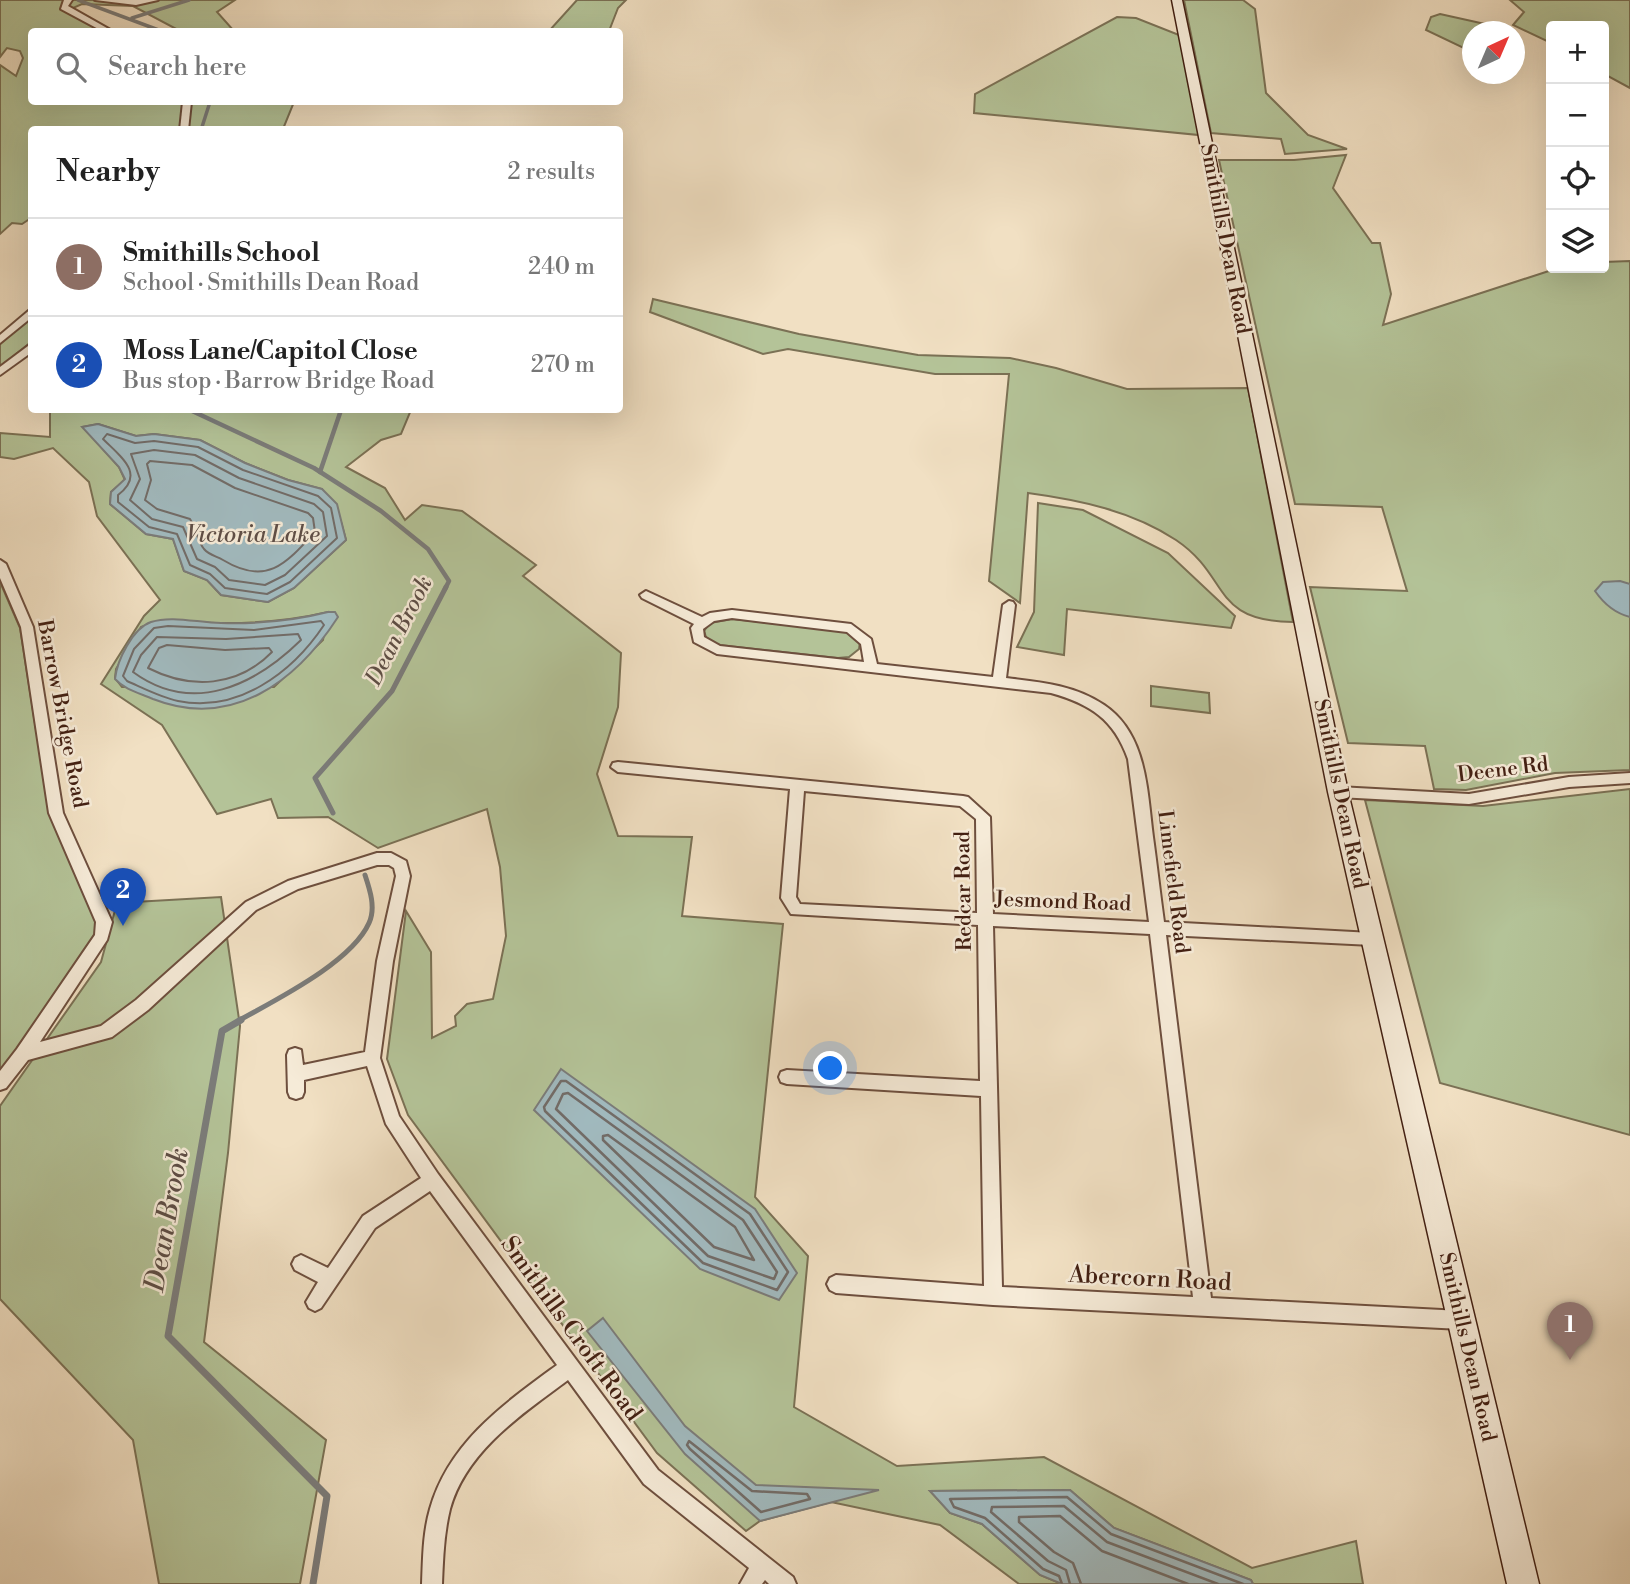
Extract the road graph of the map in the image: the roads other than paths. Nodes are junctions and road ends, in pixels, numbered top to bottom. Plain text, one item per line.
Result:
1 (99, 0) edge
2 (153, 0) edge
3 (1177, 0) edge
4 (66, 1) edge
5 (103, 28) edge
6 (187, 105) edge
7 (184, 126) edge
8 (28, 315) edge
9 (0, 340) edge
10 (28, 349) edge
11 (0, 372) edge
12 (0, 564) edge
13 (646, 594) dead end
14 (1009, 605) dead end
15 (701, 622) junction
16 (871, 666) junction
17 (999, 681) junction
18 (618, 767) dead end
19 (1630, 778) edge
20 (797, 785) junction
21 (1338, 792) junction
22 (986, 920) junction
23 (1158, 927) junction
24 (1372, 939) junction
25 (23, 1054) junction
26 (295, 1055) dead end
27 (373, 1058) junction
28 (296, 1073) junction
29 (787, 1077) dead end
30 (0, 1083) edge
31 (987, 1089) junction
32 (296, 1092) dead end
33 (432, 1180) junction
34 (301, 1264) dead end
35 (330, 1278) junction
36 (836, 1284) dead end
37 (993, 1296) junction
38 (315, 1302) dead end
39 (1203, 1307) junction
40 (1461, 1320) junction
41 (568, 1368) junction
42 (756, 1576) edge
43 (432, 1584) edge
44 (786, 1584) edge
45 (1522, 1584) edge

1 - 2 street
3 - 21 street, Smithills Dean Road
4 - 5 street
6 - 7 street
8 - 9 street
10 - 11 street
12 - 25 street, Barrow Bridge Road
13 - 15 street
14 - 17 street
15 - 16 street, Limefield Road
15 - 16 street
16 - 17 street, Limefield Road
17 - 23 street, Limefield Road
18 - 20 street, Redcar Road
19 - 21 street, Deene Rd
20 - 22 street, Redcar Road
20 - 22 street, Jesmond Road
21 - 24 street, Smithills Dean Road
22 - 23 street, Jesmond Road
22 - 31 street, Redcar Road
23 - 24 street, Jesmond Road
23 - 39 street, Limefield Road
24 - 40 street, Smithills Dean Road
25 - 27 street, Smithills Croft Road
25 - 30 street, Barrow Bridge Road
26 - 28 street
27 - 28 street
27 - 33 street, Smithills Croft Road
28 - 32 street
29 - 31 street
31 - 37 street, Redcar Road
33 - 35 street
33 - 41 street, Smithills Croft Road
34 - 35 street
35 - 38 street
36 - 37 street, Abercorn Road
37 - 39 street, Abercorn Road
39 - 40 street, Abercorn Road
40 - 45 street, Smithills Dean Road
41 - 42 street, Smithills Croft Road
41 - 43 street
42 - 44 street, Smithills Croft Road

